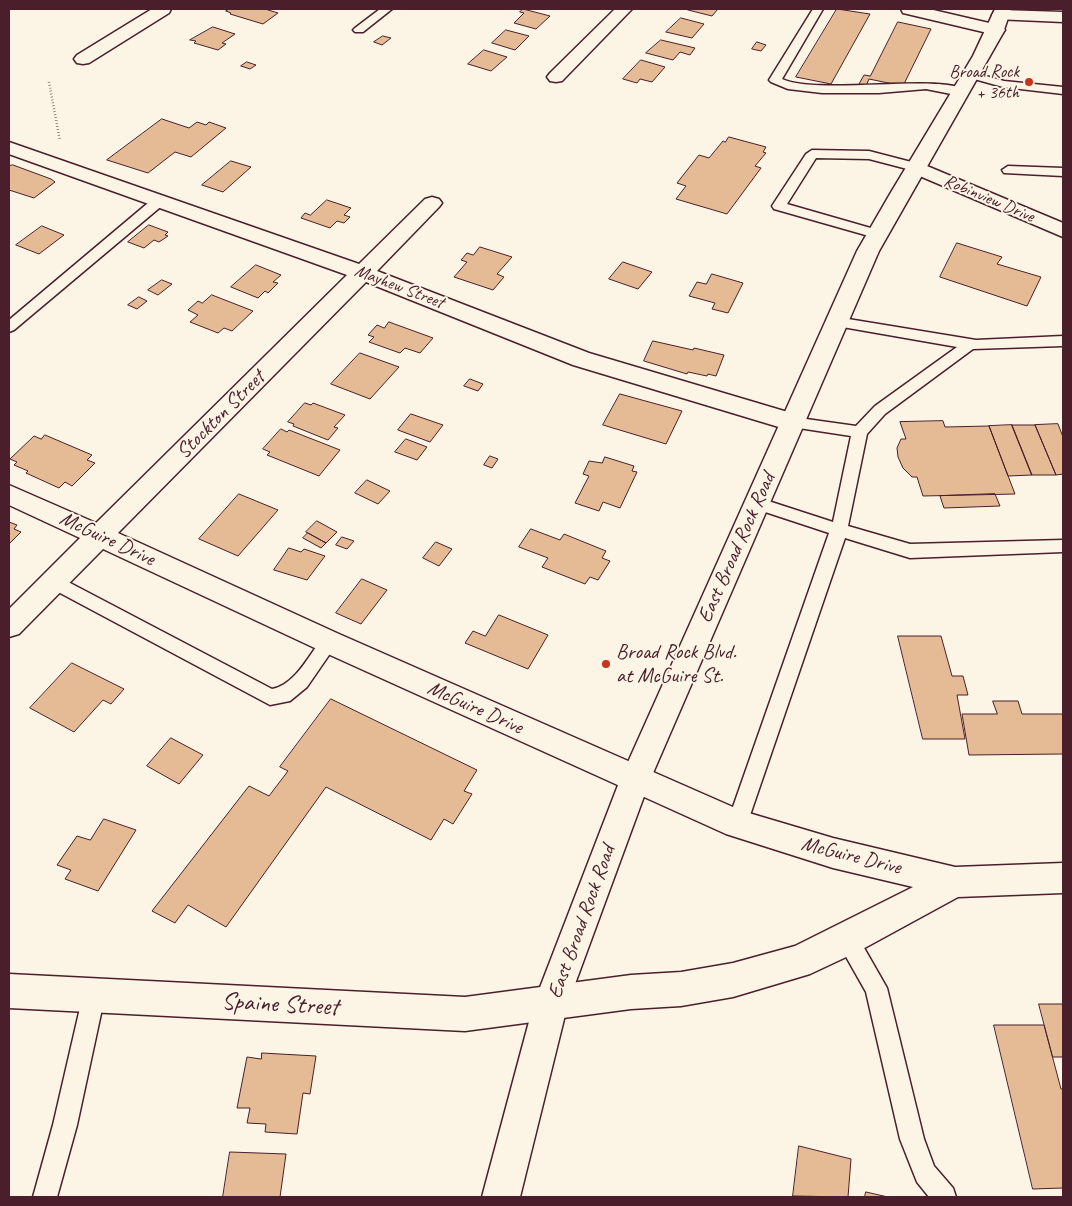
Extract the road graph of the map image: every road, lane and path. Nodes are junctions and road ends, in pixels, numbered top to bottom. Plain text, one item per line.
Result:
1 (162, 9) edge
2 (387, 9) edge
3 (624, 9) edge
4 (818, 9) edge
5 (909, 9) edge
6 (1063, 17) edge
7 (1000, 18) edge
8 (359, 30) dead end
9 (83, 59) dead end
10 (971, 75) junction
11 (556, 77) dead end
12 (49, 82) dead end
13 (1063, 91) edge
14 (961, 92) junction
15 (9, 148) edge
16 (915, 167) junction
17 (65, 168) junction
18 (1008, 170) dead end
19 (1063, 172) edge
20 (159, 201) junction
21 (432, 203) dead end
22 (1061, 227) edge
23 (876, 234) junction
24 (363, 272) junction
25 (836, 322) junction
26 (9, 327) edge
27 (1063, 341) edge
28 (971, 344) junction
29 (792, 422) junction
30 (860, 432) junction
31 (9, 494) edge
32 (756, 503) junction
33 (839, 530) junction
34 (100, 535) junction
35 (1063, 546) edge
36 (53, 582) junction
37 (9, 626) edge
38 (329, 642) junction
39 (635, 780) junction
40 (736, 824) junction
41 (1063, 878) edge
42 (955, 882) junction
43 (848, 939) junction
44 (9, 992) edge
45 (94, 995) junction
46 (551, 1004) junction
47 (45, 1197) edge
48 (501, 1197) edge
49 (944, 1197) edge

1 - 9 street
2 - 8 lane
3 - 11 street
4 - 14 lane
5 - 7 street
6 - 7 street
7 - 10 street, East Broad Rock Road
10 - 13 lane
10 - 14 street, East Broad Rock Road
12 - 17 path
14 - 16 street, East Broad Rock Road
15 - 17 street, Mayhew Street
16 - 22 street, Robinview Drive
16 - 23 street, East Broad Rock Road
16 - 23 lane
17 - 20 street, Mayhew Street
18 - 19 lane
20 - 24 street, Mayhew Street
20 - 26 lane
21 - 24 street, Stockton Street
23 - 25 street, East Broad Rock Road
24 - 29 street, Mayhew Street
24 - 34 street, Stockton Street
25 - 28 lane
25 - 29 street, East Broad Rock Road
27 - 28 lane
28 - 30 lane
29 - 30 lane
29 - 32 street, East Broad Rock Road
30 - 33 lane
31 - 34 street, McGuire Drive
32 - 33 lane
32 - 39 street, East Broad Rock Road
33 - 35 lane
33 - 40 lane
34 - 36 street, Stockton Street
34 - 38 street, McGuire Drive
36 - 37 street, Stockton Street
36 - 38 lane
38 - 39 street, McGuire Drive
39 - 40 street, McGuire Drive
39 - 46 street, East Broad Rock Road
40 - 42 street, McGuire Drive
41 - 42 street, McGuire Drive
42 - 43 street, McGuire Drive
43 - 46 street, McGuire Drive
43 - 49 lane
44 - 45 street, Spaine Street
45 - 46 street, Spaine Street
45 - 47 lane
46 - 48 street, East Broad Rock Road

